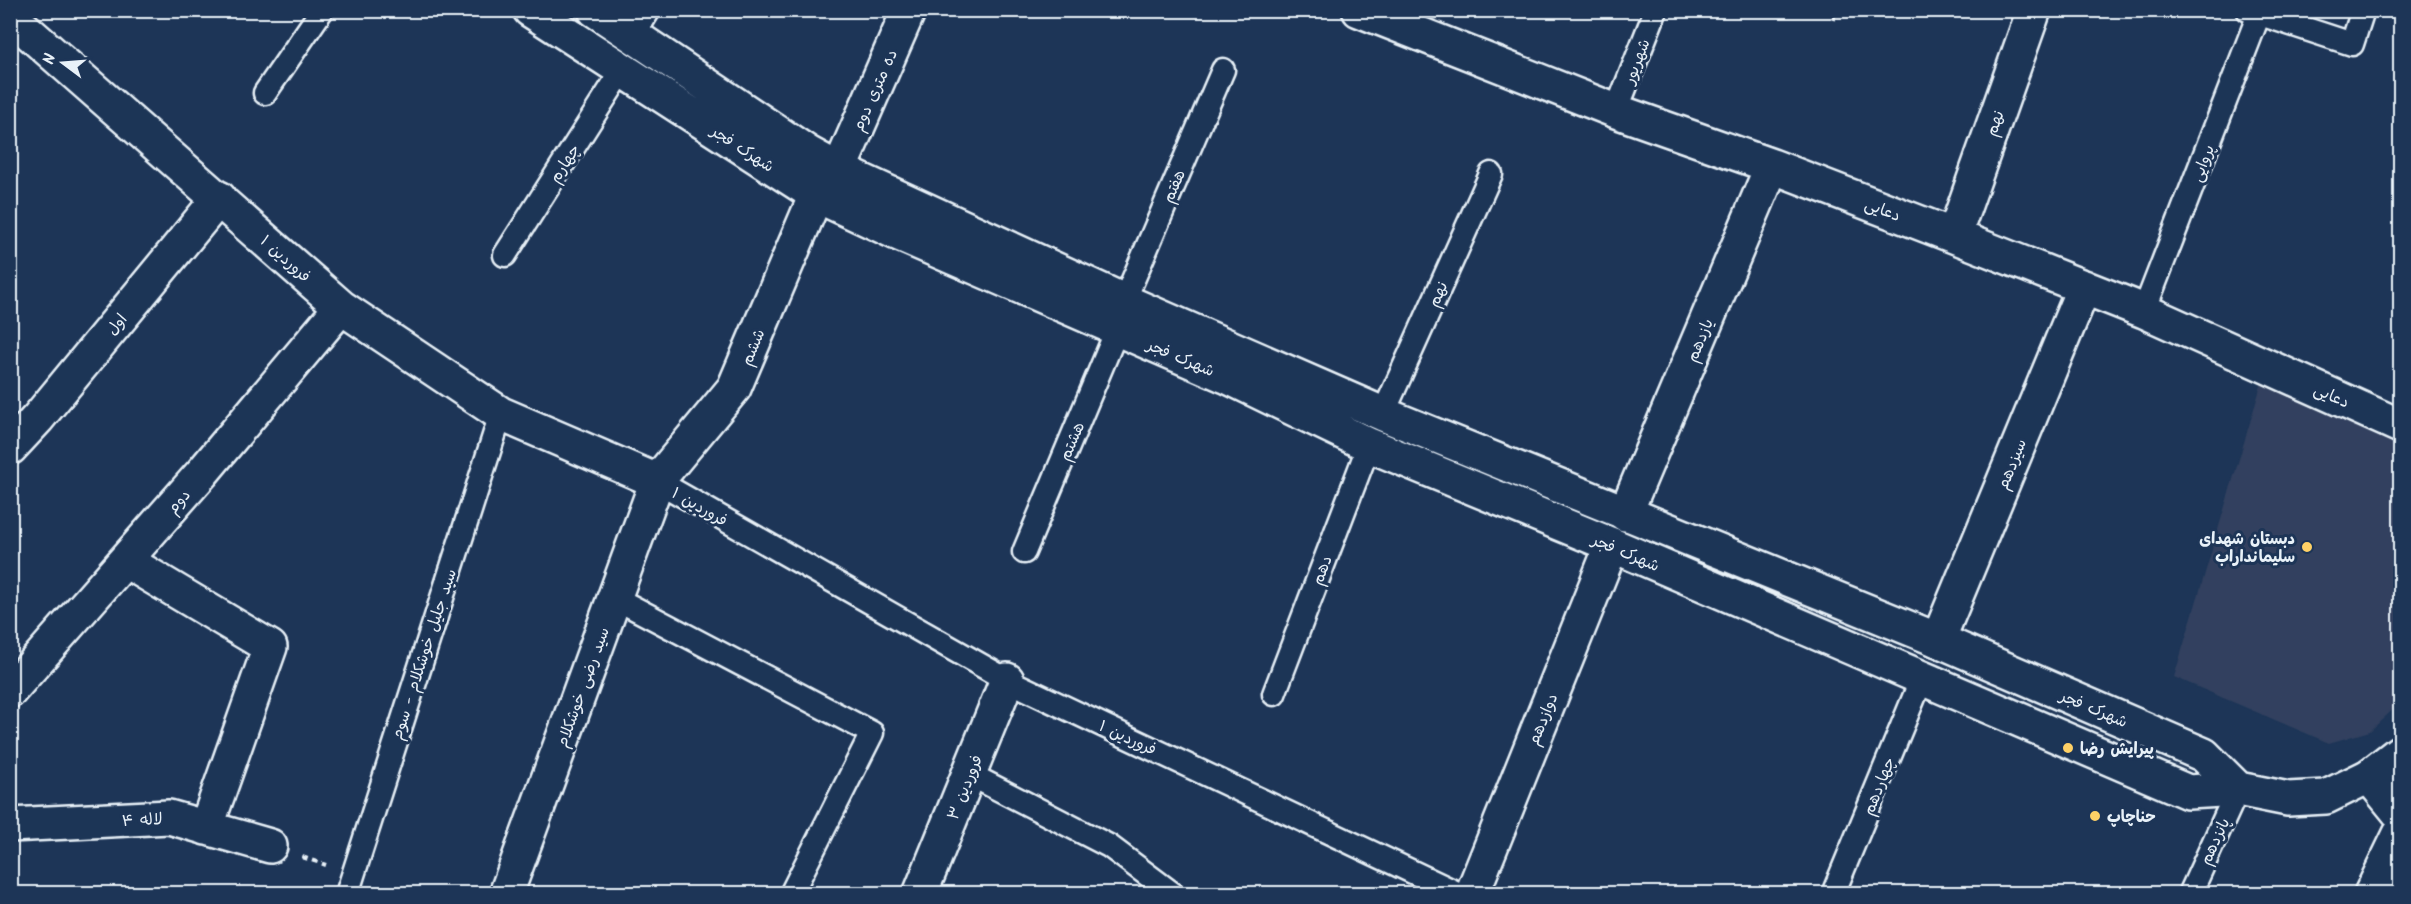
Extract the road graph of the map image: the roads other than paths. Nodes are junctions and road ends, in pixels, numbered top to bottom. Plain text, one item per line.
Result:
1 (322, 10) edge
2 (530, 10) edge
3 (595, 10) edge
4 (909, 10) edge
5 (1656, 10) edge
6 (2034, 10) edge
7 (2363, 10) edge
8 (2254, 12) edge
9 (1375, 13) edge
10 (10, 16) edge
11 (641, 23) edge
12 (1223, 70) dead end
13 (622, 71) junction
14 (265, 93) dead end
15 (1616, 111) junction
16 (1772, 166) junction
17 (839, 170) junction
18 (1491, 174) dead end
19 (816, 195) junction
20 (219, 198) junction
21 (1954, 236) junction
22 (505, 255) dead end
23 (2084, 287) junction
24 (341, 307) junction
25 (2144, 311) junction
26 (1120, 316) junction
27 (501, 414) junction
28 (1383, 414) junction
29 (2400, 426) edge
30 (1369, 445) junction
31 (10, 448) edge
32 (657, 482) junction
33 (1625, 514) junction
34 (1612, 545) junction
35 (1024, 552) dead end
36 (126, 561) junction
37 (615, 598) junction
38 (1938, 640) junction
39 (1922, 678) junction
40 (1007, 680) junction
41 (10, 691) edge
42 (1274, 694) dead end
43 (2400, 752) edge
44 (969, 774) junction
45 (2369, 776) junction
46 (2238, 789) junction
47 (2400, 814) edge
48 (10, 825) edge
49 (206, 828) junction
50 (2400, 834) edge
51 (270, 846) road end
52 (350, 884) edge
53 (506, 894) edge
54 (791, 894) edge
55 (920, 894) edge
56 (1173, 894) edge
57 (1459, 894) edge
58 (1472, 894) edge
59 (1833, 894) edge
60 (2190, 894) edge
61 (2371, 894) edge

1 - 14 lane
2 - 13 street, شهرک فجر
3 - 11 street, شهرک فجر
4 - 17 street, ده متری دوم
5 - 15 lane, شهریور
6 - 21 street, نهم
7 - 8 lane
8 - 25 lane, پروایی
9 - 15 street, دعایی
10 - 20 street, فروردین ۱
11 - 17 street, شهرک فجر
12 - 26 lane, هفتم
13 - 19 street, شهرک فجر
13 - 22 lane, چهارم
15 - 16 street, دعایی
16 - 21 street, دعایی
16 - 33 street, یازدهم
17 - 26 street, شهرک فجر
18 - 28 lane, نهم
19 - 26 street, شهرک فجر
19 - 32 street, ششم
20 - 24 street, فروردین ۱
20 - 31 street, اول
21 - 23 street, دعایی
23 - 25 street, دعایی
23 - 38 street, سیزدهم
24 - 27 street, فروردین ۱
24 - 36 street, دوم
25 - 29 street, دعایی
26 - 28 street, شهرک فجر
26 - 30 street, شهرک فجر
26 - 35 lane, هشتم
27 - 32 street, فروردین ۱
27 - 52 lane, سید جلیل خوشکلام - سوم
28 - 30 street
28 - 33 street, شهرک فجر
30 - 34 street, شهرک فجر
30 - 42 lane, دهم
32 - 37 street, سید رضی خوشکلام
32 - 40 lane, فروردین ۱
33 - 34 street, یازدهم
33 - 38 street, شهرک فجر
34 - 39 street, شهرک فجر
34 - 58 street, دوازدهم
36 - 41 street, دوم
36 - 49 street
37 - 53 street, سید رضی خوشکلام
37 - 54 lane
38 - 39 street, سیزدهم
38 - 46 street, شهرک فجر
39 - 46 street, شهرک فجر
39 - 59 lane, چهاردهم
40 - 44 street, فروردین ۳
40 - 57 lane, فروردین ۱
43 - 45 street
44 - 55 street, فروردین ۳
44 - 56 lane
45 - 46 street
45 - 47 street
46 - 60 lane, پانزدهم
48 - 49 street, لاله ۴
49 - 51 street, لاله ۴
50 - 61 street

